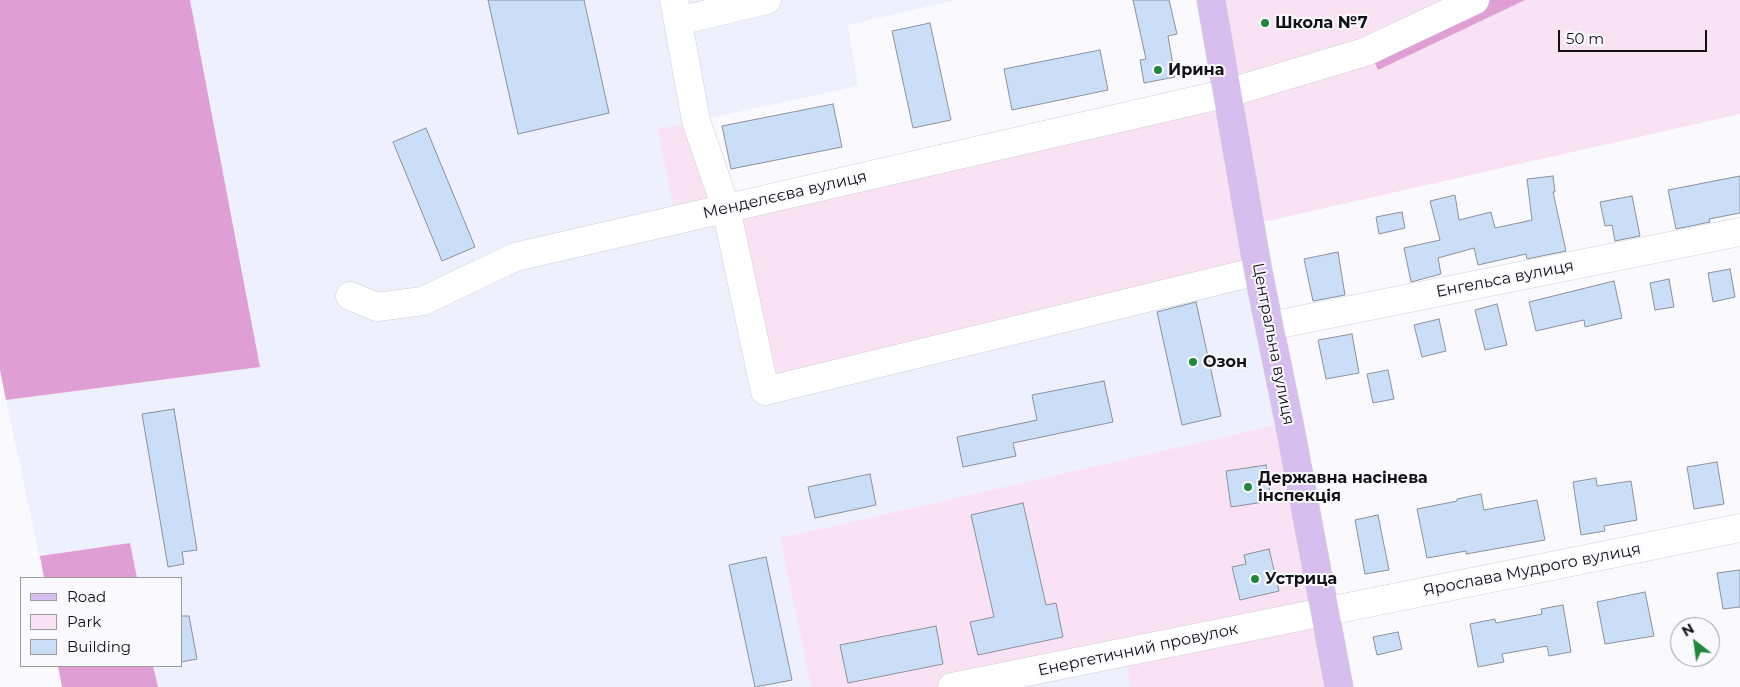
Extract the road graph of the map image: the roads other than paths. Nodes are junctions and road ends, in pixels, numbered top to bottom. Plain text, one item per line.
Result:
1 (768, 0) edge
2 (1211, 0) edge
3 (1475, 0) edge
4 (676, 10) edge
5 (1228, 93) junction
6 (726, 208) junction
7 (1740, 232) edge
8 (1258, 271) junction
9 (350, 296) dead end
10 (1270, 326) junction
11 (1740, 528) edge
12 (1324, 612) junction
13 (952, 687) edge
14 (1339, 687) edge

1 - 4 street
2 - 5 main road, Центральна вулиця
3 - 5 street, Менделєєва вулиця
4 - 6 street
5 - 6 street, Менделєєва вулиця
5 - 8 main road, Центральна вулиця
6 - 8 street
6 - 9 street, Менделєєва вулиця
7 - 10 street, Енгельса вулиця
8 - 10 main road, Центральна вулиця
10 - 12 main road, Центральна вулиця
11 - 12 street, Ярослава Мудрого вулиця
12 - 13 street, Енергетичний провулок
12 - 14 main road, Центральна вулиця

